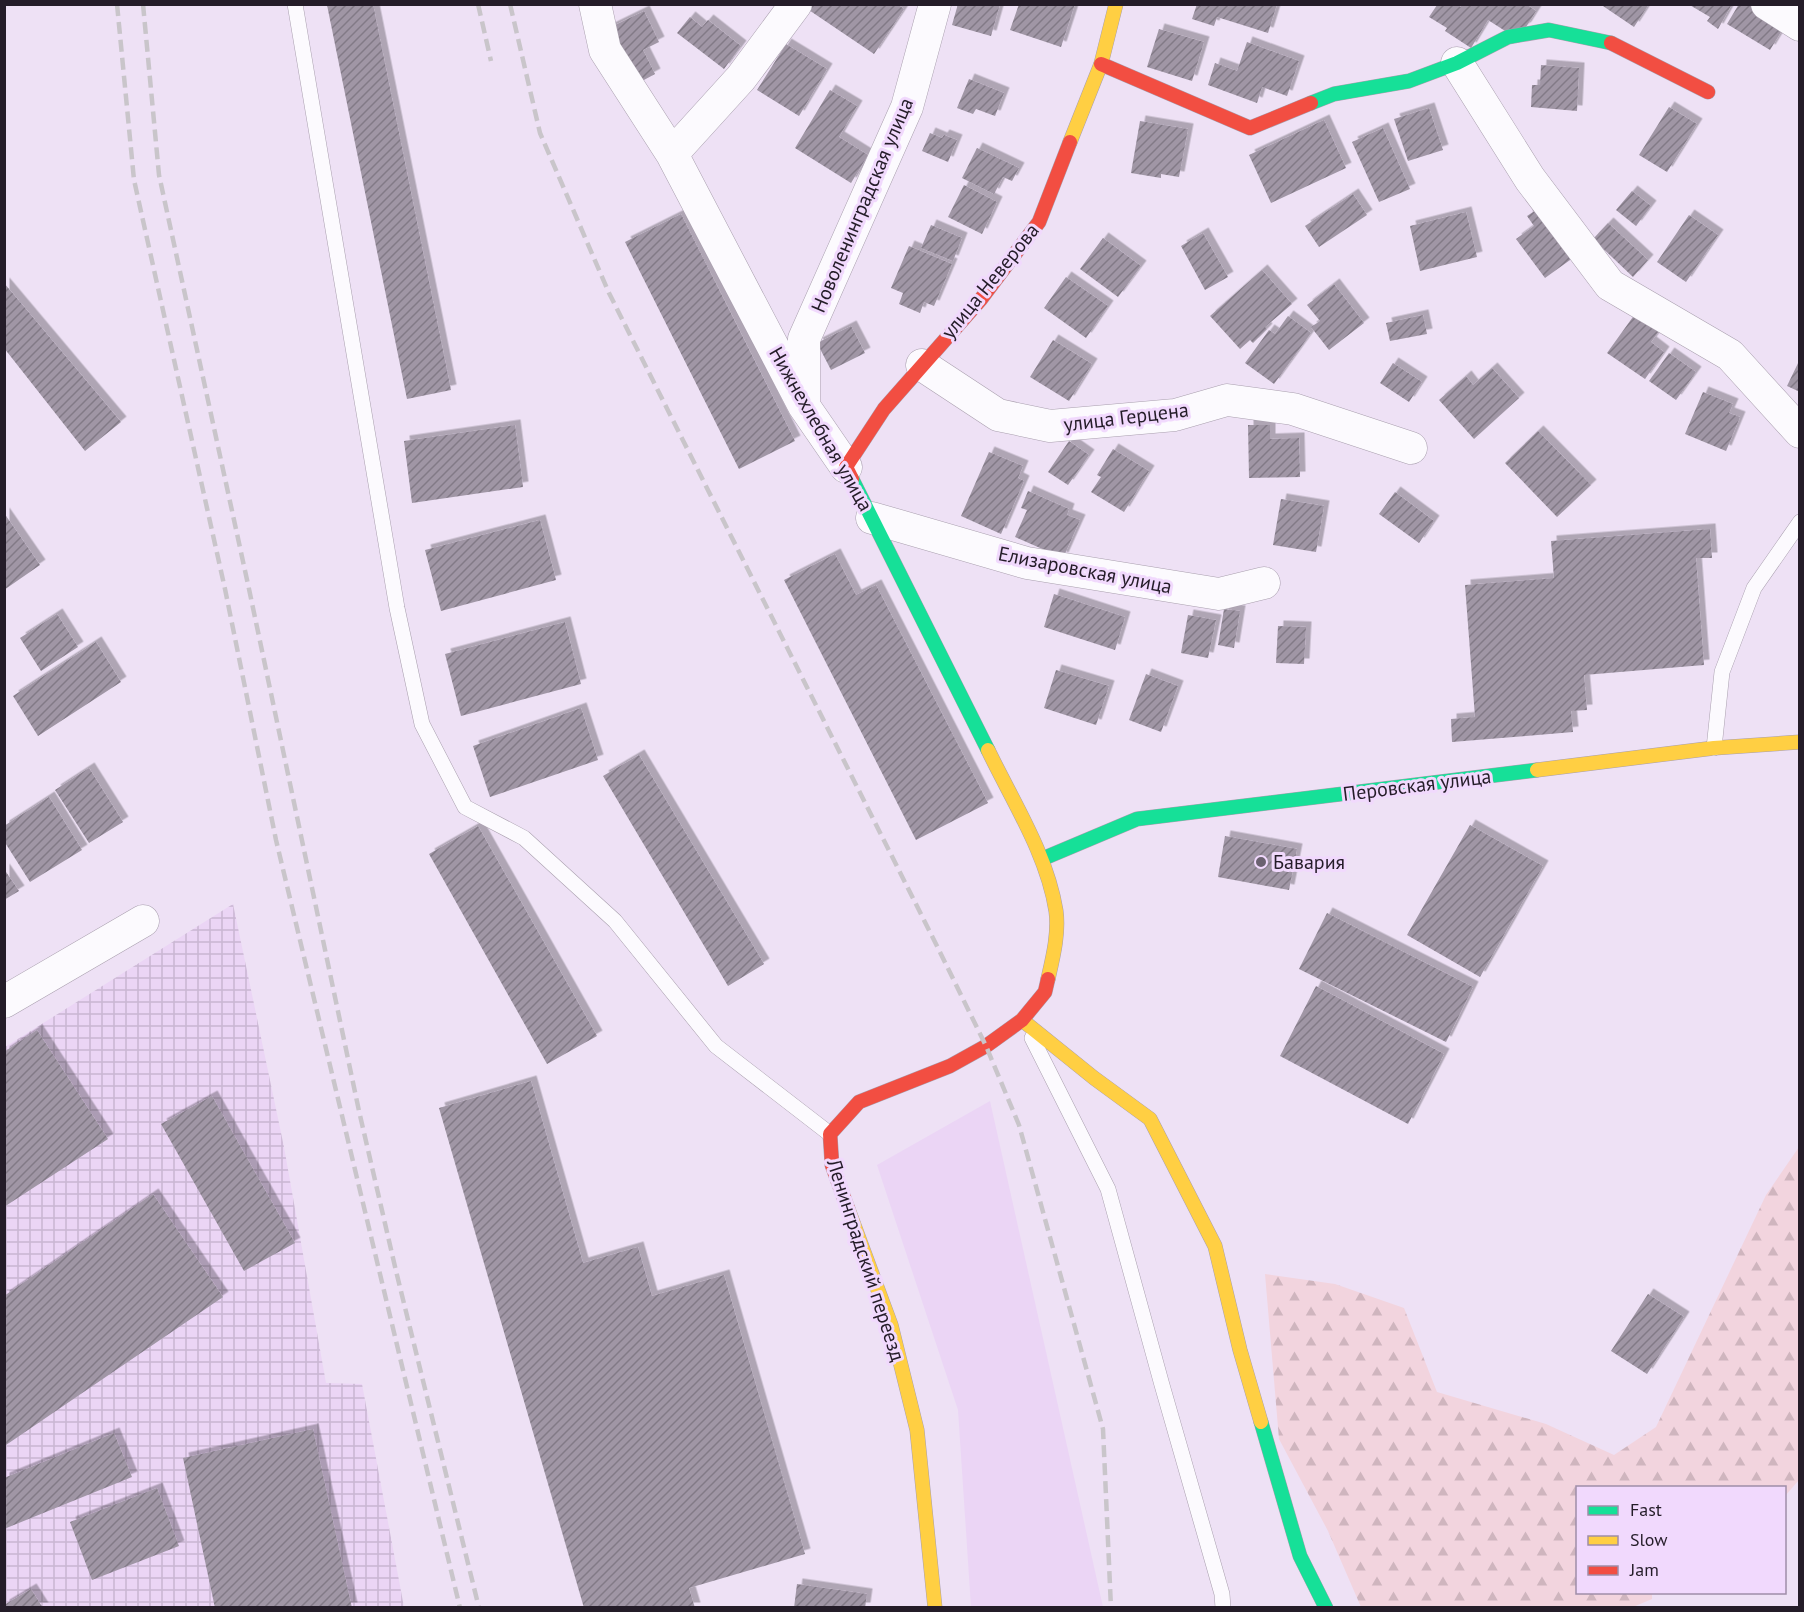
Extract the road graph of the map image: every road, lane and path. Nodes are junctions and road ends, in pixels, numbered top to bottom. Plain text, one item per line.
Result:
1 (295, 4) edge
2 (595, 4) edge
3 (796, 4) edge
4 (935, 4) edge
5 (1116, 4) edge
6 (1767, 4) edge
7 (1800, 25) edge
8 (1457, 63) junction
9 (1101, 64) junction
10 (1708, 92) dead end
11 (672, 154) junction
12 (922, 364) junction
13 (804, 406) junction
14 (1800, 432) edge
15 (1411, 448) dead end
16 (846, 467) junction
17 (872, 518) junction
18 (1800, 522) edge
19 (1264, 583) dead end
20 (1800, 742) edge
21 (1714, 748) junction
22 (1042, 859) junction
23 (142, 921) dead end
24 (4, 1002) edge
25 (1022, 1020) junction
26 (859, 1102) joint
27 (830, 1134) junction
28 (935, 1608) edge
29 (1223, 1608) edge
30 (1326, 1608) edge

1 - 27 lane
2 - 11 street, Нижнехлебная улица
3 - 11 street
4 - 13 street, Новоленинградская улица
5 - 9 street, улица Неверова
6 - 7 street
8 - 9 street
8 - 10 street
8 - 14 street
9 - 12 street, улица Неверова
11 - 13 street, Нижнехлебная улица
12 - 15 street, улица Герцена
12 - 16 street, улица Неверова
13 - 16 street, Нижнехлебная улица
16 - 17 street, Нижнехлебная улица
17 - 19 street, Елизаровская улица
17 - 22 street, Нижнехлебная улица
18 - 21 lane
20 - 21 street, Перовская улица
21 - 22 street, Перовская улица
22 - 25 street, Нижнехлебная улица
23 - 24 street
25 - 26 street, Нижнехлебная улица
25 - 29 lane
25 - 30 street
26 - 27 street, Ленинградский переезд
27 - 28 street, Ленинградский переезд

